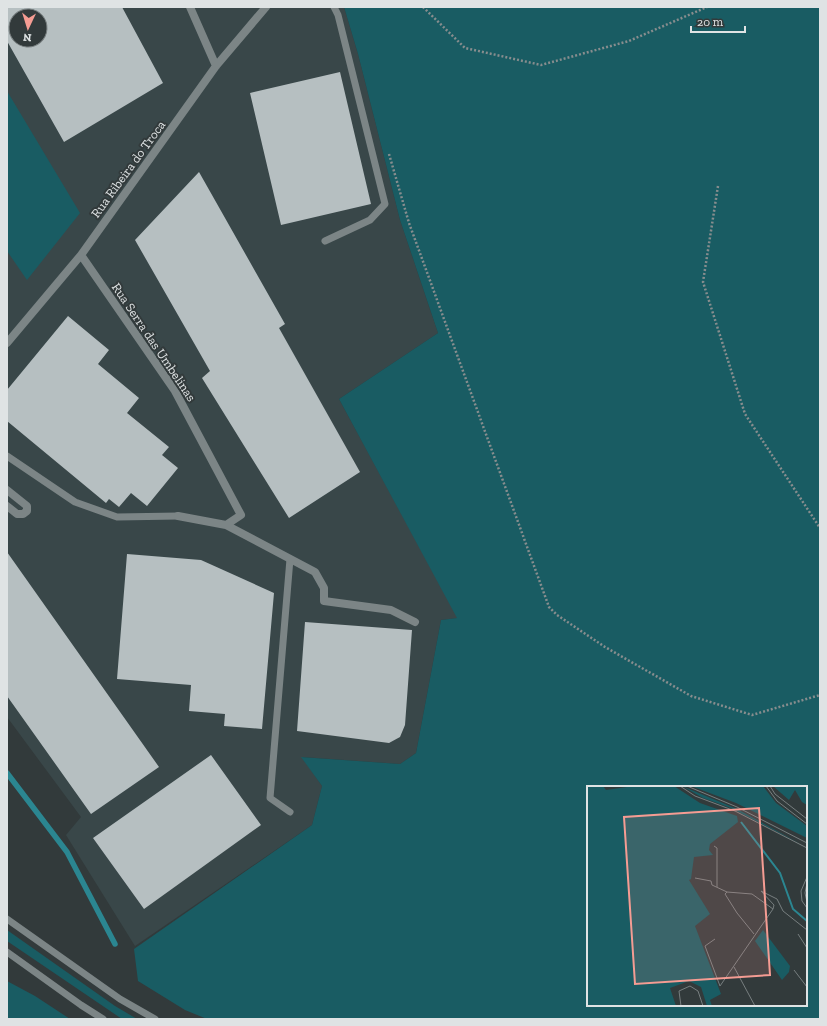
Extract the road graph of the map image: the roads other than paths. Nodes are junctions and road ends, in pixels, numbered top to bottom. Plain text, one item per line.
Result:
1 (190, 7) edge
2 (266, 7) edge
3 (334, 7) edge
4 (216, 66) junction
5 (325, 241) dead end
6 (80, 255) junction
7 (7, 343) edge
8 (7, 456) edge
9 (7, 490) edge
10 (7, 506) edge
11 (178, 516) joint
12 (226, 525) junction
13 (290, 559) junction
14 (415, 622) dead end
15 (290, 812) dead end
16 (7, 919) edge
17 (7, 952) edge
18 (103, 1019) edge
19 (155, 1019) edge

1 - 4 street
2 - 4 street, Rua Ribeira do Troca
3 - 5 lane
4 - 6 street, Rua Ribeira do Troca
6 - 7 street, Rua Ribeira do Troca
6 - 12 street, Rua Serra das Umbelinas
8 - 11 lane
9 - 10 street
11 - 12 street
12 - 13 street
13 - 14 street
13 - 15 lane
16 - 19 lane
17 - 18 lane

